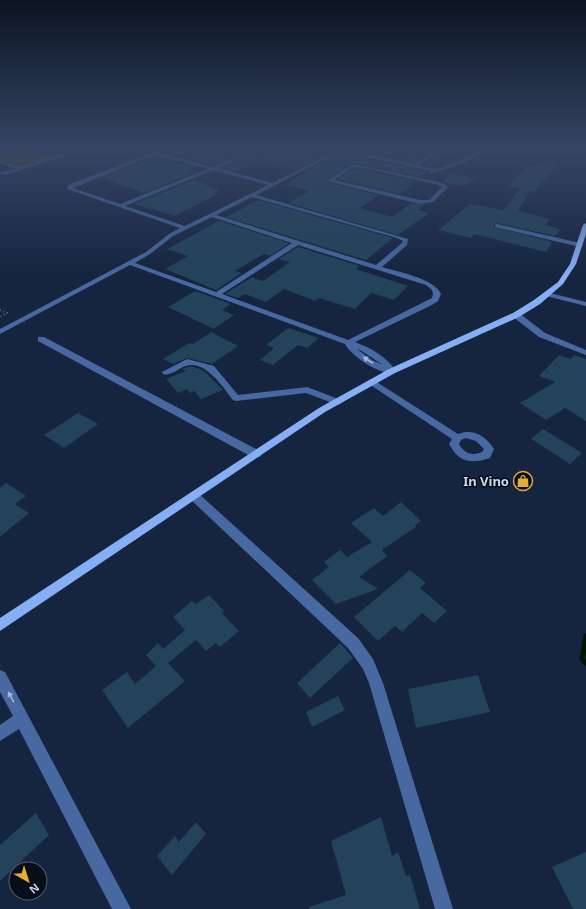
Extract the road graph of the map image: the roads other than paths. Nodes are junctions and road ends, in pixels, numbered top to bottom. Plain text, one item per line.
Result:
1 (77, 191) edge
2 (156, 191) edge
3 (258, 191) edge
4 (375, 191) edge
5 (441, 191) edge
6 (251, 195) junction
7 (119, 206) junction
8 (211, 215) junction
9 (586, 225) edge
10 (497, 226) dead end
11 (186, 228) junction
12 (298, 242) junction
13 (582, 244) edge
14 (130, 263) junction
15 (377, 268) junction
16 (217, 294) junction
17 (549, 294) junction
18 (586, 304) edge
19 (516, 315) junction
20 (0, 332) edge
21 (41, 339) dead end
22 (348, 343) junction
23 (586, 353) edge
24 (392, 371) junction
25 (166, 372) dead end
26 (372, 382) junction
27 (338, 402) junction
28 (457, 438) dead end
29 (256, 454) junction
30 (194, 496) junction
31 (0, 625) edge
32 (0, 677) edge
33 (22, 718) junction
34 (0, 734) edge
35 (122, 909) edge
36 (444, 909) edge

1 - 7 street
2 - 7 street
3 - 6 street
4 - 5 street
6 - 8 street
6 - 15 street
7 - 11 street
8 - 11 street
8 - 12 street
9 - 13 main road
10 - 13 street
11 - 14 street
12 - 15 street
12 - 16 street
13 - 17 main road
14 - 16 street
14 - 20 street
15 - 22 street
16 - 22 street
17 - 18 street
17 - 19 main road
19 - 23 street
19 - 24 main road
21 - 29 street
22 - 24 street
24 - 26 main road
25 - 27 street
26 - 27 main road
26 - 28 street
27 - 29 main road
29 - 30 main road
30 - 31 main road
30 - 36 street
33 -> 32 street
33 - 34 street
33 - 35 street

